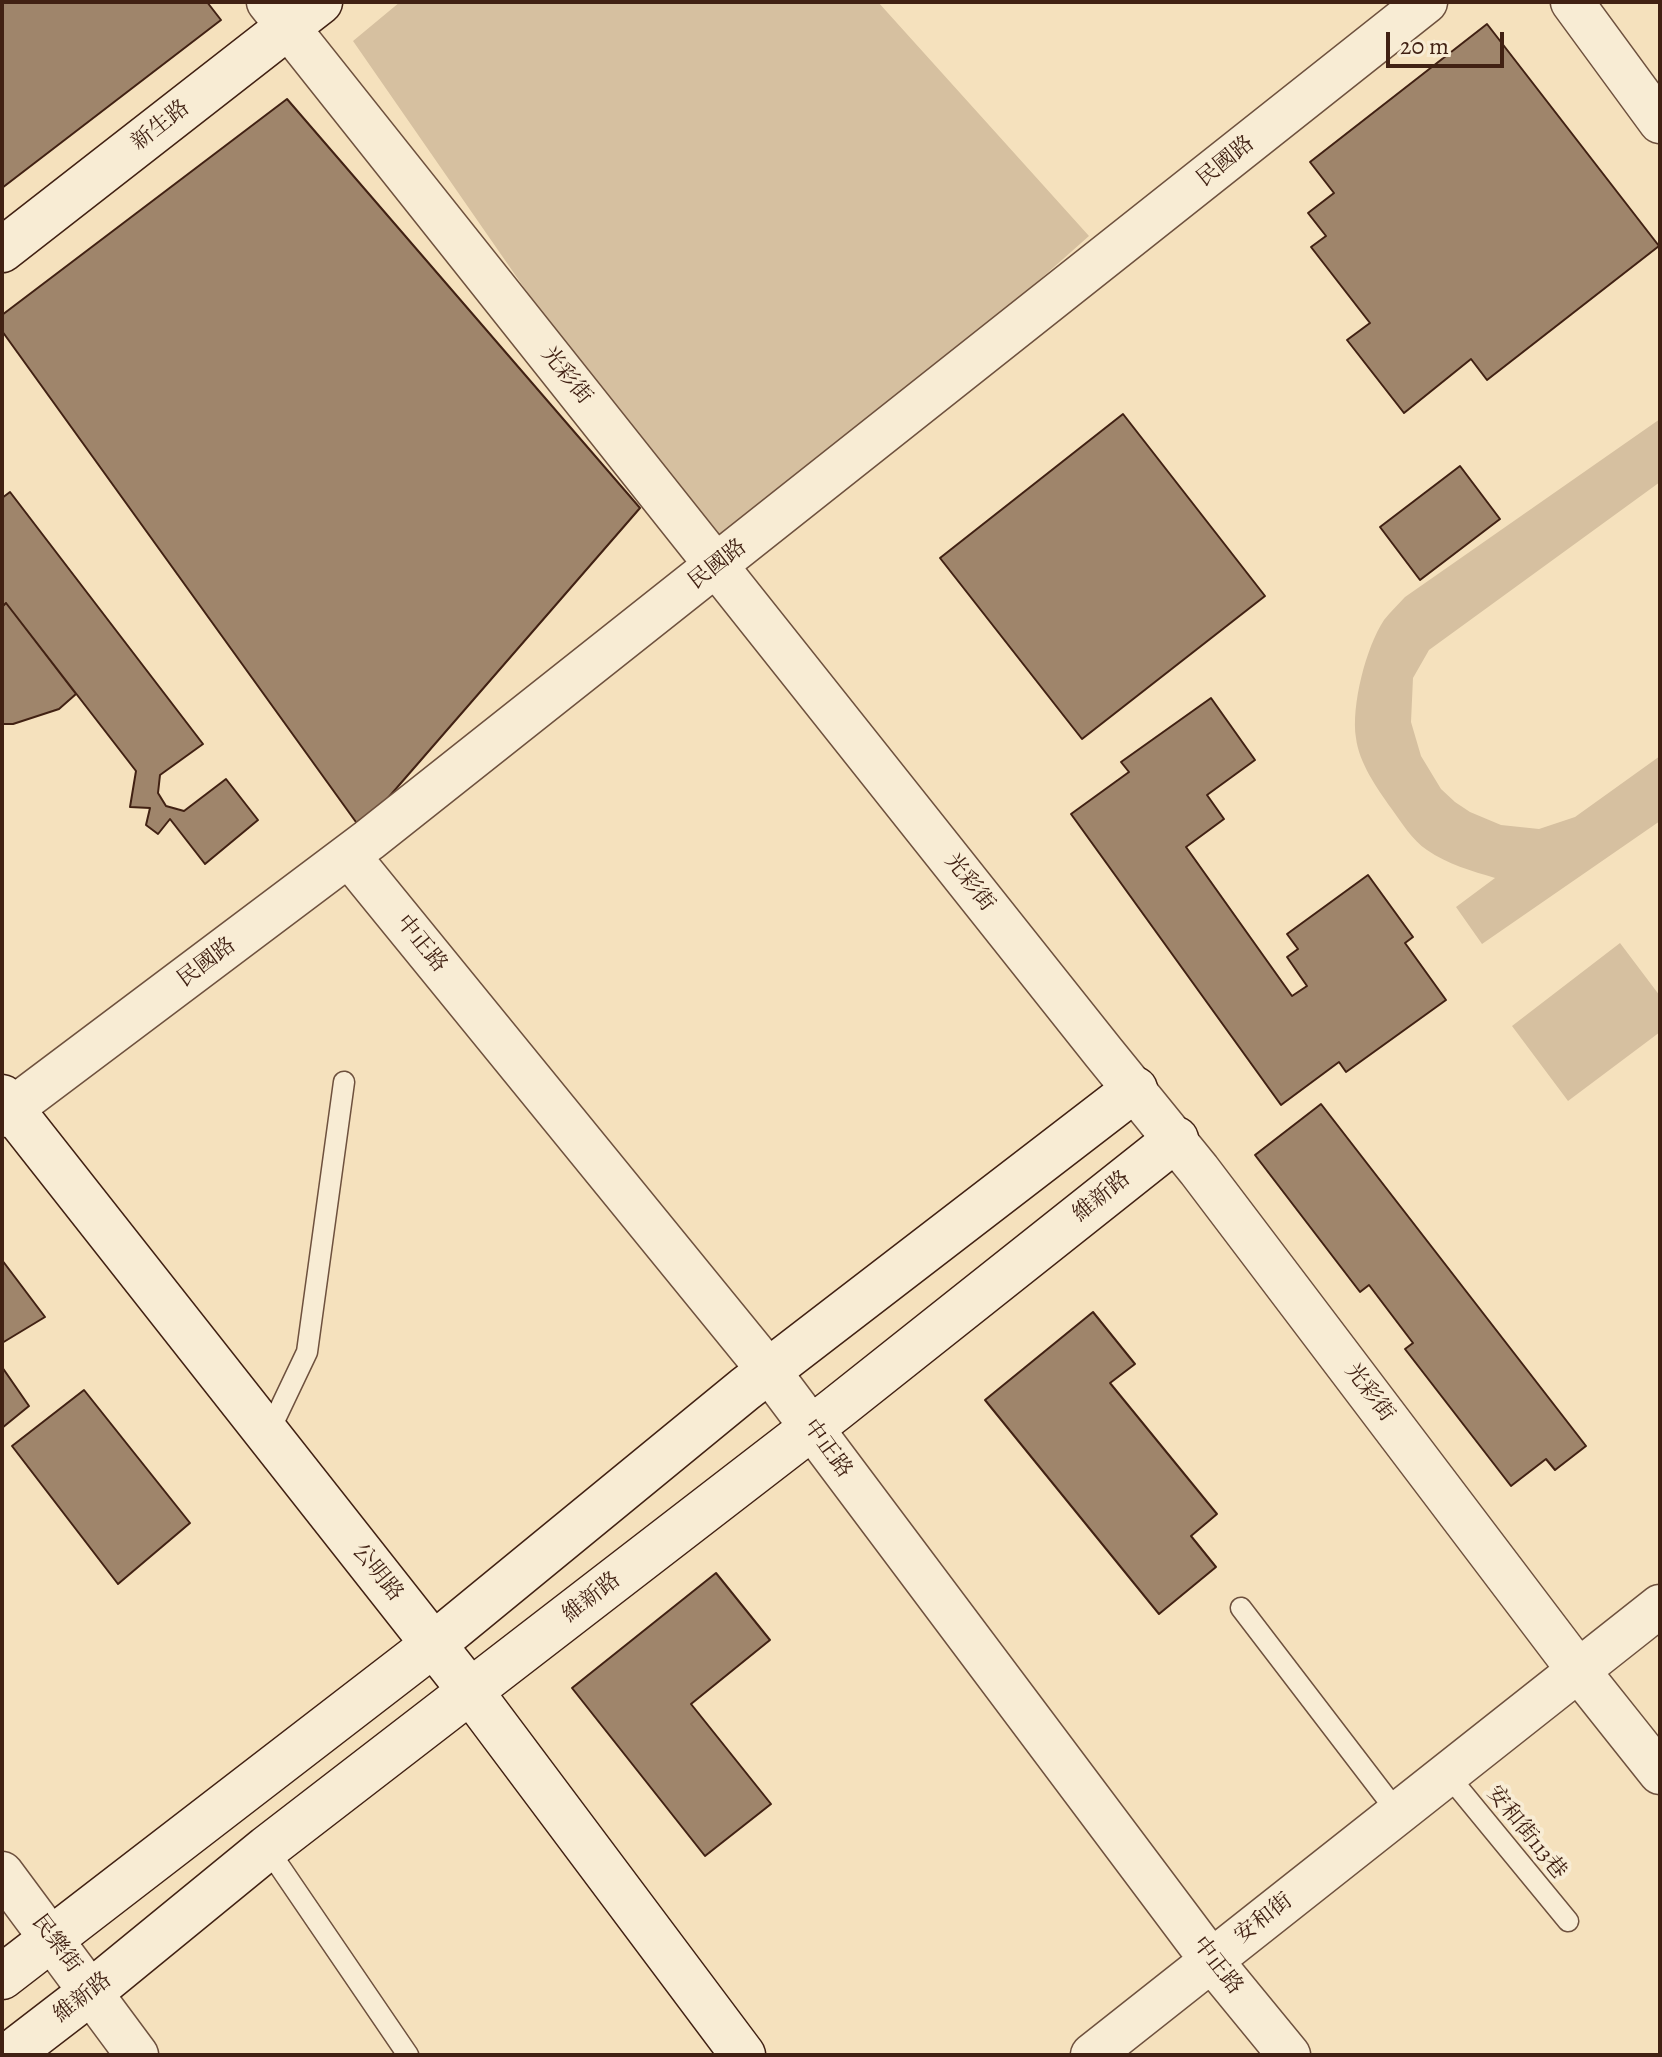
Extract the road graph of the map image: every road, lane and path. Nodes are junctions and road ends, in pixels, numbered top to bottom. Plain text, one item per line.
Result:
1 (1426, 2) edge
2 (1572, 2) edge
3 (292, 10) edge
4 (1660, 122) edge
5 (2, 250) edge
6 (717, 566) junction
7 (349, 856) junction
8 (344, 1082) dead end
9 (1135, 1089) junction
10 (5, 1107) edge
11 (1176, 1139) junction
12 (769, 1371) junction
13 (811, 1427) junction
14 (267, 1436) junction
15 (1660, 1606) edge
16 (1241, 1608) dead end
17 (434, 1644) junction
18 (1578, 1670) junction
19 (471, 1692) junction
20 (1660, 1773) edge
21 (1447, 1774) junction
22 (1398, 1813) junction
23 (267, 1848) junction
24 (2, 1873) edge
25 (1568, 1921) dead end
26 (52, 1938) junction
27 (1211, 1960) junction
28 (2, 1977) edge
29 (91, 1992) junction
30 (9, 2055) edge
31 (137, 2055) edge
32 (408, 2055) edge
33 (743, 2055) edge
34 (1092, 2055) edge
35 (1289, 2055) edge

1 - 6 street, 民國路
2 - 4 street
3 - 5 street, 新生路
3 - 6 street, 光彩街
6 - 7 street, 民國路
6 - 9 street, 光彩街
7 - 10 street, 民國路
7 - 12 street, 中正路
8 - 14 lane
9 - 11 street, 光彩街
9 - 12 street
10 - 14 street, 公明路
11 - 13 street, 維新路
11 - 18 street, 光彩街
12 - 13 street, 中正路
12 - 17 street
13 - 19 street, 維新路
13 - 27 street, 中正路
14 - 17 street, 公明路
15 - 18 street, 安和街
16 - 22 lane
17 - 19 street, 公明路
17 - 26 street
18 - 20 street, 光彩街
18 - 21 street, 安和街
19 - 23 street, 維新路
19 - 33 street, 公明路
21 - 22 street, 安和街
21 - 25 lane, 安和街113巷
22 - 27 street, 安和街
23 - 29 street, 維新路
23 - 32 lane
24 - 26 street, 民樂街
26 - 28 street
26 - 29 street, 民樂街
27 - 34 street, 安和街
27 - 35 street, 中正路
29 - 30 street, 維新路
29 - 31 street, 民樂街

